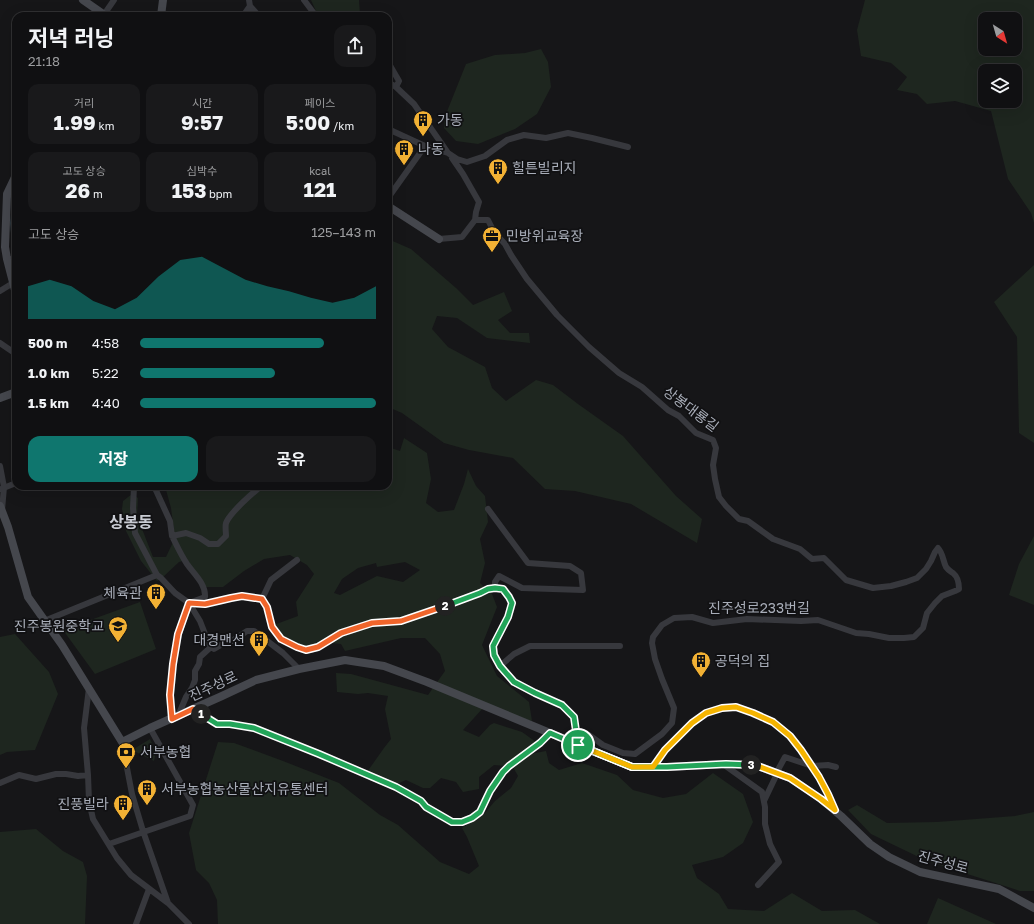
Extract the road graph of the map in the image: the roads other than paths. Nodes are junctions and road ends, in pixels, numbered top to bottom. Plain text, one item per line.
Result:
1 (83, 0) edge
2 (114, 0) edge
3 (163, 0) edge
4 (304, 0) edge
5 (250, 3) edge
6 (99, 12) edge
7 (106, 12) edge
8 (162, 12) edge
9 (245, 12) edge
10 (257, 12) edge
11 (313, 12) edge
12 (392, 69) edge
13 (392, 84) edge
14 (396, 87) junction
15 (392, 131) edge
16 (425, 146) junction
17 (628, 147) dead end
18 (448, 153) junction
19 (12, 180) edge
20 (3, 191) edge
21 (392, 192) edge
22 (392, 209) edge
23 (475, 220) junction
24 (439, 238) joint
25 (7, 259) junction
26 (12, 259) edge
27 (12, 279) edge
28 (12, 284) edge
29 (0, 291) edge
30 (0, 343) edge
31 (12, 351) edge
32 (12, 394) edge
33 (0, 398) edge
34 (0, 466) edge
35 (12, 484) edge
36 (2, 488) edge
37 (134, 490) edge
38 (156, 490) edge
39 (256, 490) edge
40 (1, 509) edge
41 (488, 509) dead end
42 (172, 536) junction
43 (297, 560) dead end
44 (157, 575) junction
45 (495, 588) junction
46 (955, 591) joint
47 (262, 599) junction
48 (189, 603) junction
49 (44, 621) junction
50 (212, 646) junction
51 (620, 646) dead end
52 (500, 666) junction
53 (298, 669) junction
54 (89, 688) junction
55 (193, 709) junction
56 (175, 717) junction
57 (150, 728) junction
58 (576, 730) junction
59 (550, 733) junction
60 (122, 742) junction
61 (578, 745) junction
62 (723, 764) junction
63 (812, 766) junction
64 (653, 767) junction
65 (836, 767) dead end
66 (779, 768) dead end
67 (88, 775) junction
68 (775, 778) dead end
69 (0, 783) edge
70 (764, 801) junction
71 (835, 810) junction
72 (143, 831) junction
73 (109, 844) junction
74 (758, 885) dead end
75 (149, 889) junction
76 (168, 903) junction
77 (1034, 908) edge
78 (136, 924) edge
79 (189, 924) edge

1 - 6 main road
2 - 7 street
3 - 8 main road
4 - 11 street
5 - 9 street
5 - 10 street
12 - 14 street
13 - 14 street
14 - 18 street
15 - 16 street
16 - 18 street
16 - 21 street
17 - 18 street
18 - 23 street
19 - 20 main road
20 - 25 main road
22 - 24 main road
23 - 24 street
23 - 46 street, 상봉대룡길
25 - 26 street
25 - 27 main road
28 - 29 street
30 - 31 street
32 - 33 main road
34 - 36 street
35 - 36 street
36 - 40 street
37 - 44 street
38 - 42 street
39 - 42 street
40 - 49 main road
41 - 45 street
42 - 48 street
43 - 47 street
44 - 48 street
44 - 49 street
45 - 47 street
45 - 52 street
46 - 58 street, 진주성로233번길
47 - 48 street
48 - 50 street
48 - 56 street
49 - 54 main road
50 - 53 street
50 - 56 street
51 - 52 street
52 - 58 street
53 - 55 main road, 진주성로
53 - 59 main road, 진주성로
54 - 60 main road
54 - 67 street
55 - 56 main road, 진주성로
55 - 59 street
56 - 57 main road, 진주성로
57 - 60 main road, 진주성로
57 - 72 street
58 - 61 street
59 - 61 main road, 진주성로
60 - 72 street
61 - 64 main road, 진주성로
62 - 64 main road, 진주성로
62 - 70 street
62 - 71 main road, 진주성로
63 - 64 street, 진주성로
63 - 65 street
63 - 66 street
63 - 71 street, 진주성로
67 - 69 street
67 - 73 street
68 - 70 street
70 - 74 street
71 - 77 main road, 진주성로
72 - 73 street
72 - 76 street
73 - 75 street
75 - 76 street
75 - 78 street
76 - 79 street

